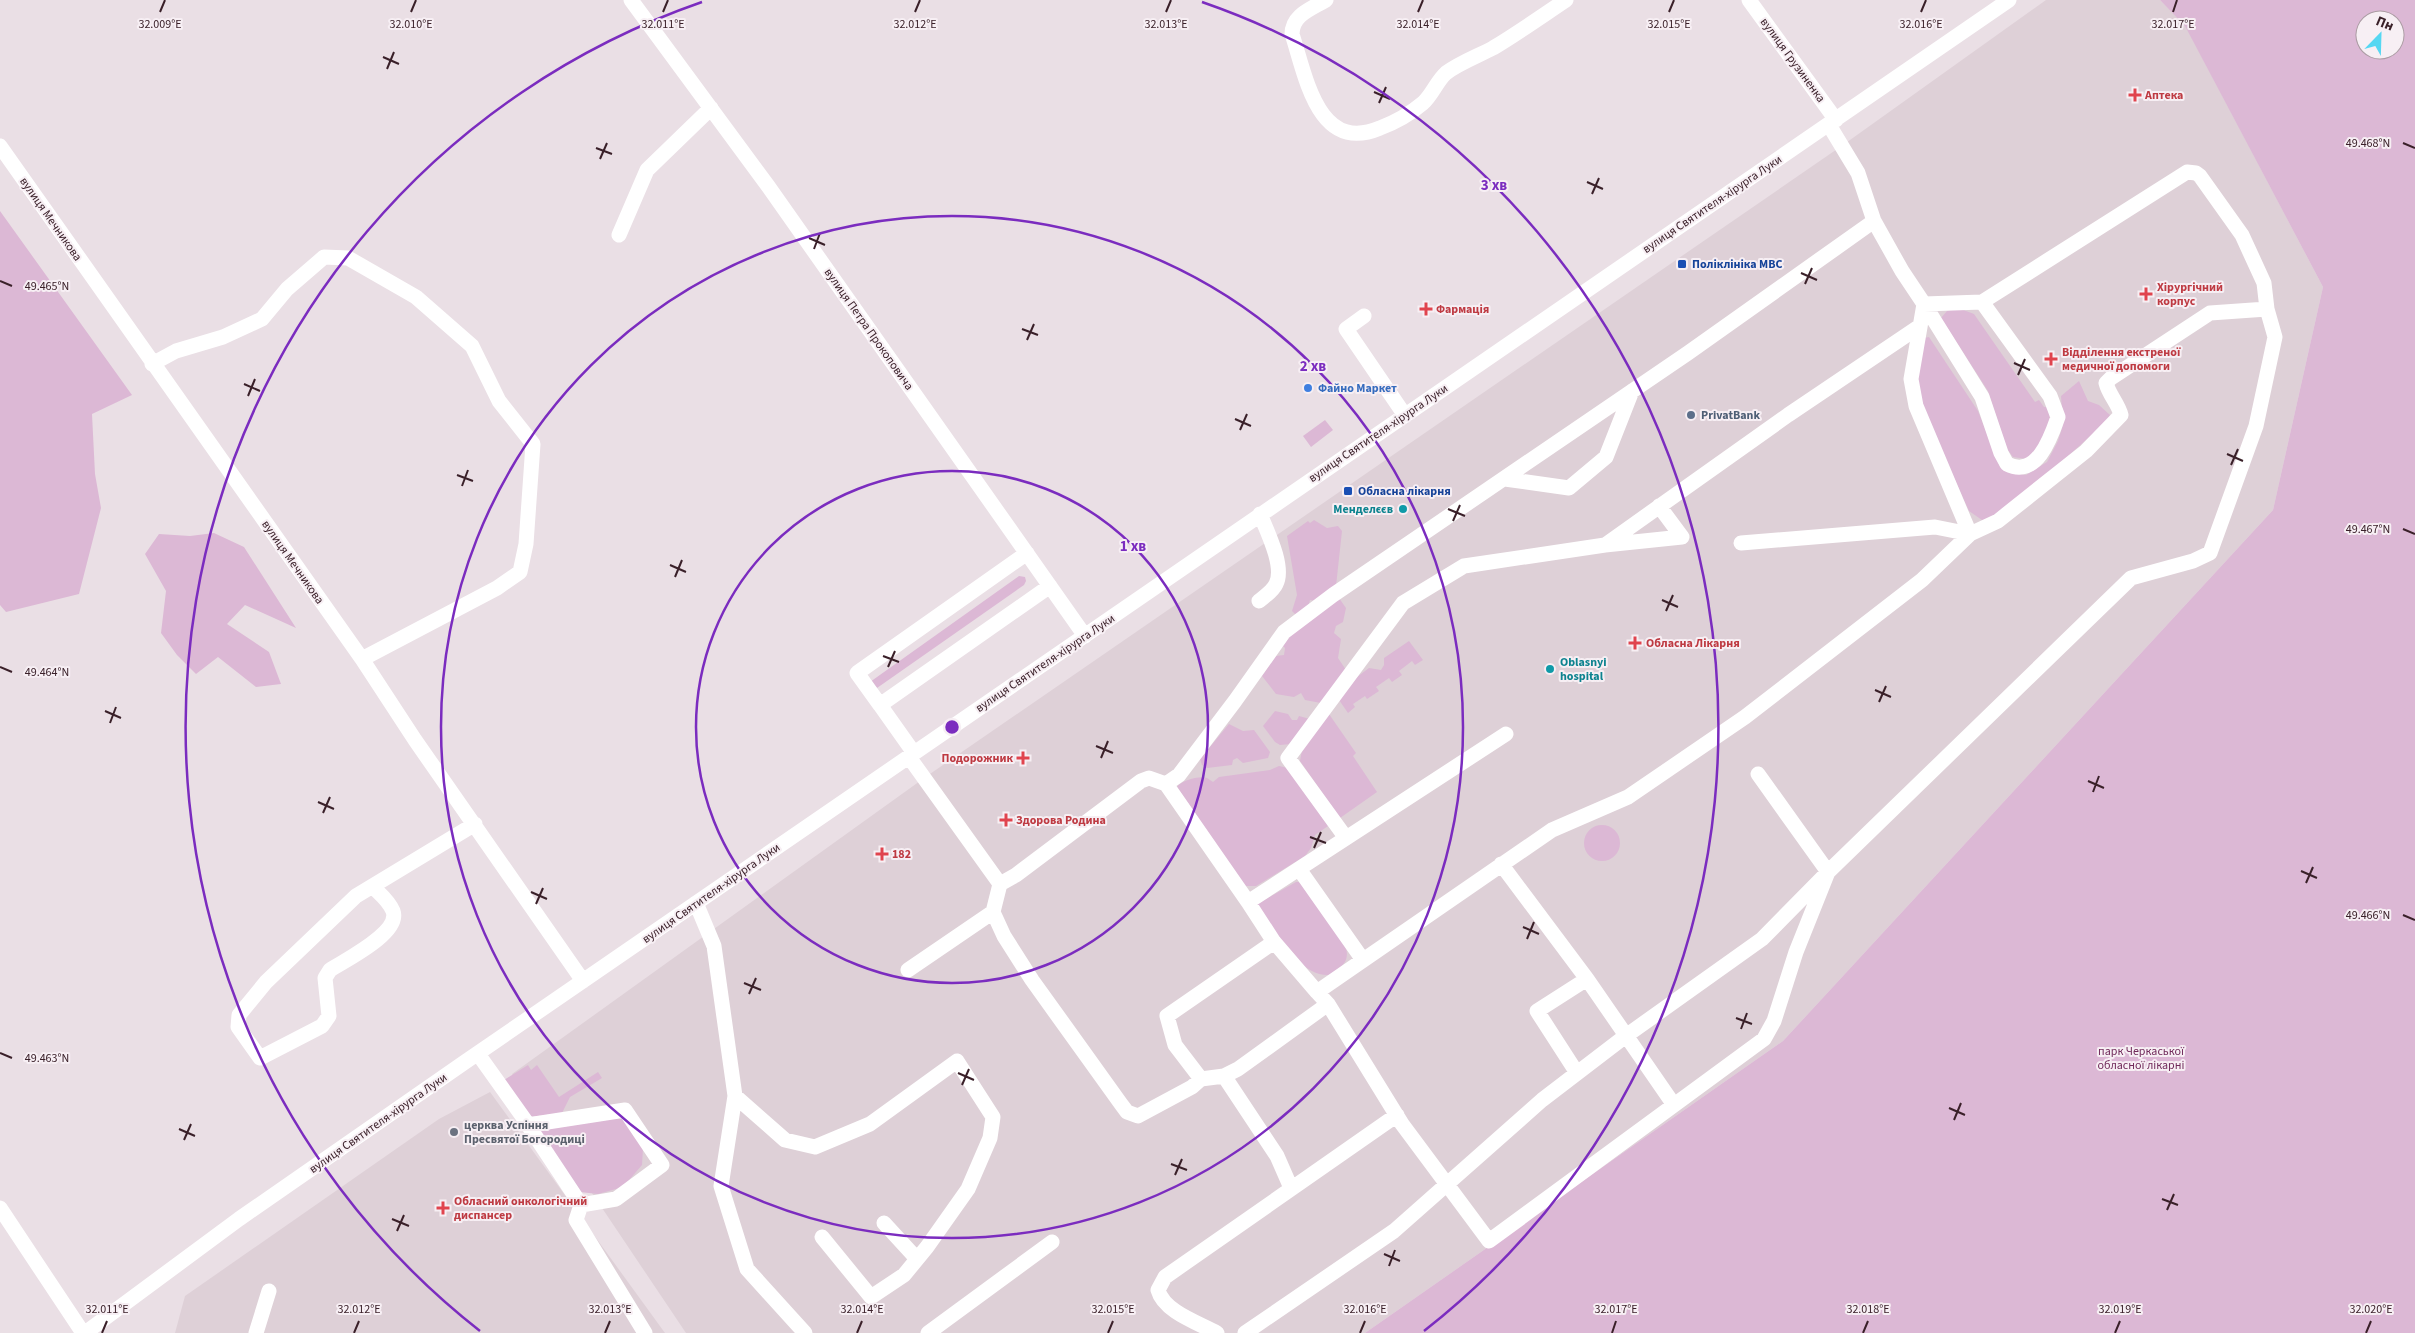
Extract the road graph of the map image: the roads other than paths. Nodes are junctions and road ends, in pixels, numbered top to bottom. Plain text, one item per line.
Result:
1 (631, 0) edge
2 (1326, 0) edge
3 (1566, 0) edge
4 (1749, 0) edge
5 (2010, 0) edge
6 (711, 108) junction
7 (1832, 122) junction
8 (0, 146) edge
9 (1874, 221) junction
10 (619, 235) dead end
11 (1982, 302) junction
12 (1924, 304) junction
13 (2267, 310) junction
14 (1364, 316) dead end
15 (1920, 326) junction
16 (152, 364) junction
17 (1632, 391) junction
18 (1404, 414) junction
19 (1505, 479) junction
20 (1659, 506) junction
21 (1260, 514) junction
22 (1970, 534) junction
23 (1741, 543) dead end
24 (1605, 545) junction
25 (1026, 553) junction
26 (1050, 586) junction
27 (1259, 601) dead end
28 (1085, 636) junction
29 (362, 659) junction
30 (880, 705) junction
31 (1506, 734) dead end
32 (912, 755) junction
33 (1758, 774) dead end
34 (1166, 784) junction
35 (475, 824) junction
36 (1346, 838) junction
37 (1501, 864) junction
38 (1299, 869) junction
39 (1828, 872) junction
40 (1000, 884) junction
41 (373, 887) junction
42 (1248, 902) junction
43 (696, 903) junction
44 (993, 912) junction
45 (1274, 942) junction
46 (1363, 960) junction
47 (908, 970) dead end
48 (1587, 979) junction
49 (583, 981) junction
50 (1318, 992) junction
51 (1328, 1004) junction
52 (1626, 1036) junction
53 (478, 1054) junction
54 (1577, 1073) junction
55 (1224, 1076) junction
56 (1201, 1079) junction
57 (735, 1096) junction
58 (1674, 1105) junction
59 (1397, 1115) junction
60 (528, 1125) junction
61 (1447, 1184) junction
62 (1291, 1188) junction
63 (580, 1204) junction
64 (0, 1208) edge
65 (884, 1223) dead end
66 (822, 1237) dead end
67 (1052, 1242) dead end
68 (917, 1259) junction
69 (269, 1291) dead end
70 (84, 1333) edge
71 (256, 1333) edge
72 (645, 1333) edge
73 (806, 1333) edge
74 (928, 1333) edge
75 (1217, 1333) edge
76 (1245, 1333) edge

1 - 6 street, вулиця Петра Прокоповича
2 - 3 street
4 - 7 street, вулиця Грузиненка
5 - 7 street, вулиця Святителя-хірурга Луки
6 - 10 street
6 - 25 street, вулиця Петра Прокоповича
7 - 9 street, вулиця Грузиненка
7 - 18 street, вулиця Святителя-хірурга Луки
8 - 16 street, вулиця Мечникова
9 - 12 street, вулиця Грузиненка
9 - 17 street
11 - 12 street
11 - 12 street, вулиця Грузиненка
11 - 13 street
12 - 15 street
13 - 22 street
13 - 39 street
14 - 18 street
15 - 20 street
15 - 22 street
16 - 29 street, вулиця Мечникова
16 - 29 street
17 - 19 street
17 - 19 street
18 - 21 street, вулиця Святителя-хірурга Луки
19 - 34 street
20 - 24 street
20 - 24 street
21 - 27 street
21 - 28 street, вулиця Святителя-хірурга Луки
22 - 23 street
22 - 37 street
24 - 36 street
25 - 26 street, вулиця Петра Прокоповича
25 - 30 street
26 - 28 street, вулиця Петра Прокоповича
26 - 30 street
28 - 32 street, вулиця Святителя-хірурга Луки
29 - 35 street, вулиця Мечникова
30 - 32 street
31 - 36 street
32 - 40 street
32 - 43 street, вулиця Святителя-хірурга Луки
33 - 39 street
34 - 40 street
34 - 42 street
35 - 41 street
35 - 49 street, вулиця Мечникова
36 - 38 street
37 - 46 street
37 - 48 street
38 - 42 street
38 - 46 street
39 - 52 street
39 - 58 street
40 - 44 street
41 - 41 street
42 - 45 street
43 - 49 street, вулиця Святителя-хірурга Луки
43 - 57 street
44 - 47 street
44 - 56 street
45 - 50 street
45 - 56 street
46 - 50 street
48 - 52 street
48 - 54 street
49 - 53 street, вулиця Святителя-хірурга Луки
50 - 51 street
51 - 55 street
51 - 59 street
52 - 54 street
52 - 58 street
53 - 60 street
53 - 70 street, вулиця Святителя-хірурга Луки
54 - 61 street
55 - 56 street
55 - 62 street
57 - 68 street
57 - 73 street
58 - 61 street
59 - 61 street
59 - 62 street
60 - 63 street
60 - 63 street
61 - 76 street
62 - 75 street
63 - 72 street
64 - 70 street
65 - 68 street
66 - 68 street
67 - 74 street
69 - 71 street

